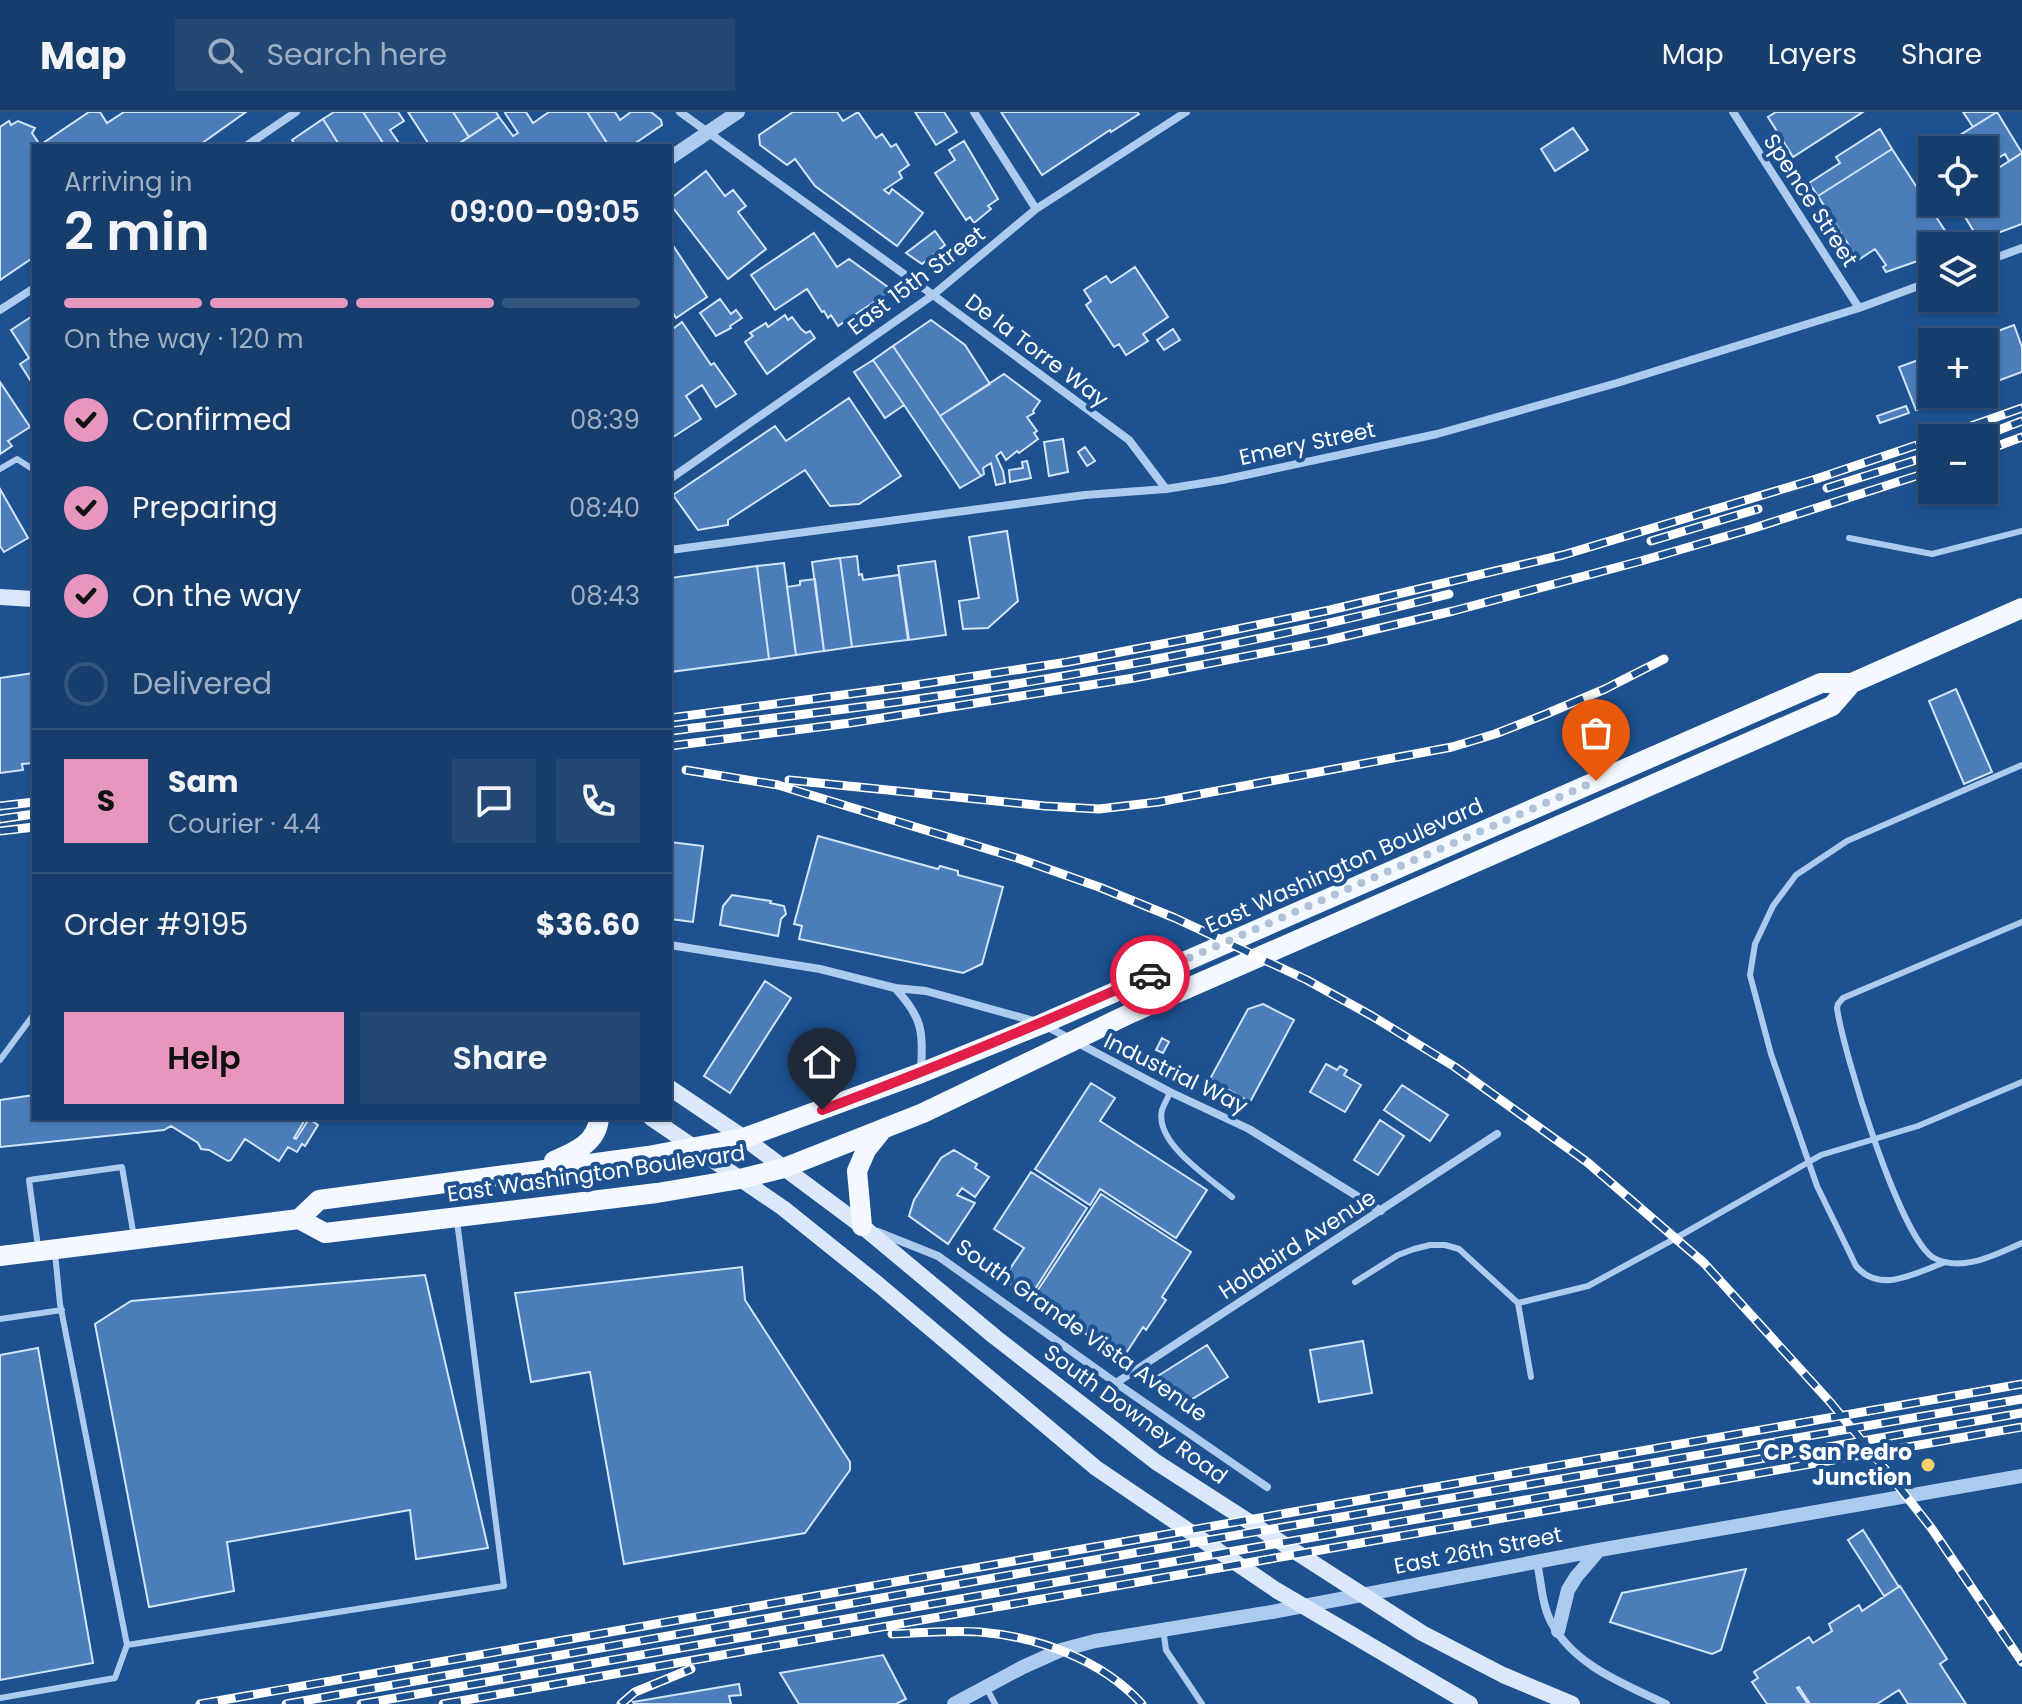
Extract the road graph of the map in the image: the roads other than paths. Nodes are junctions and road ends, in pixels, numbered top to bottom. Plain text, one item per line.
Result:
1 (296, 112) edge
2 (680, 112) edge
3 (738, 112) edge
4 (974, 112) edge
5 (1186, 112) edge
6 (1733, 112) edge
7 (707, 133) junction
8 (249, 144) edge
9 (672, 157) edge
10 (1036, 209) junction
11 (2022, 248) edge
12 (1998, 257) edge
13 (1918, 286) edge
14 (32, 289) edge
15 (933, 295) junction
16 (1859, 308) junction
17 (0, 310) edge
18 (0, 469) edge
19 (32, 469) edge
20 (672, 478) edge
21 (1166, 489) junction
22 (2022, 531) edge
23 (1849, 538) dead end
24 (672, 550) edge
25 (7, 597) edge
26 (32, 599) edge
27 (2022, 608) edge
28 (0, 610) edge
29 (1852, 683) junction
30 (2022, 765) edge
31 (2022, 922) edge
32 (672, 945) edge
33 (895, 988) junction
34 (32, 1017) edge
35 (1042, 1024) junction
36 (1073, 1041) junction
37 (0, 1060) edge
38 (921, 1073) junction
39 (2022, 1082) edge
40 (672, 1089) edge
41 (1170, 1092) junction
42 (599, 1120) edge
43 (654, 1120) edge
44 (883, 1129) junction
45 (1497, 1134) dead end
46 (744, 1138) junction
47 (1875, 1139) junction
48 (695, 1147) junction
49 (1808, 1161) junction
50 (784, 1168) junction
51 (532, 1170) junction
52 (740, 1179) junction
53 (1232, 1197) dead end
54 (1381, 1211) junction
55 (456, 1218) junction
56 (299, 1219) junction
57 (862, 1226) junction
58 (134, 1239) junction
59 (2022, 1243) edge
60 (47, 1250) junction
61 (0, 1256) edge
62 (1946, 1262) junction
63 (1355, 1282) dead end
64 (1518, 1303) junction
65 (62, 1310) junction
66 (0, 1319) edge
67 (1531, 1377) dead end
68 (1116, 1383) junction
69 (2022, 1476) edge
70 (1267, 1487) dead end
71 (1599, 1550) junction
72 (1537, 1562) junction
73 (1163, 1629) junction
74 (1558, 1631) junction
75 (127, 1645) junction
76 (986, 1687) junction
77 (0, 1698) edge
78 (954, 1704) edge
79 (995, 1704) edge
80 (1202, 1704) edge
81 (1470, 1704) edge
82 (1572, 1704) edge
83 (1666, 1704) edge

1 - 8 street
2 - 7 street, De la Torre Way
3 - 7 street
4 - 10 street
5 - 10 street, East 15th Street
6 - 16 street, Spence Street
7 - 9 street
7 - 15 street, De la Torre Way
10 - 15 street, East 15th Street
11 - 12 street
13 - 16 street, Emery Street
14 - 17 street
15 - 20 street, East 15th Street
15 - 21 street, De la Torre Way
16 - 21 street, Emery Street
18 - 19 lane
21 - 24 street, Emery Street
22 - 23 lane
25 - 26 main road
25 - 28 main road
27 - 29 main road, East Washington Boulevard
29 - 35 main road, East Washington Boulevard
29 - 36 main road, East Washington Boulevard
30 - 49 lane
31 - 47 lane
32 - 33 street, Industrial Way
33 - 35 street, Industrial Way
33 - 38 street
34 - 37 lane
35 - 36 street, Industrial Way
35 - 38 main road, East Washington Boulevard
36 - 41 street, Industrial Way
36 - 44 main road, East Washington Boulevard
38 - 46 main road, East Washington Boulevard
39 - 47 lane
40 - 46 main road
41 - 53 lane
41 - 54 street, Industrial Way
42 - 51 main road
43 - 48 main road
44 - 50 main road, East Washington Boulevard
44 - 57 main road
45 - 54 street, Holabird Avenue
46 - 48 main road, East Washington Boulevard
46 - 50 main road, South Downey Road
47 - 49 lane
47 - 62 lane
48 - 51 main road, East Washington Boulevard
48 - 52 main road
49 - 62 lane
49 - 64 lane
50 - 52 main road, East Washington Boulevard
50 - 57 main road, South Downey Road
51 - 56 main road, East Washington Boulevard
52 - 55 main road, East Washington Boulevard
52 - 81 main road
54 - 68 street, Holabird Avenue
55 - 56 main road, East Washington Boulevard
55 - 75 lane
56 - 58 main road, East Washington Boulevard
57 - 68 street, South Grande Vista Avenue
57 - 82 main road, South Downey Road
58 - 60 main road, East Washington Boulevard
58 - 60 lane
59 - 62 lane
60 - 61 main road, East Washington Boulevard
60 - 65 lane
63 - 64 lane
64 - 67 lane
65 - 66 lane
65 - 75 lane
68 - 70 street, South Grande Vista Avenue
69 - 71 street, East 26th Street
71 - 72 street, East 26th Street
71 - 74 street
72 - 73 street, East 26th Street
72 - 74 street
73 - 76 street, East 26th Street
73 - 80 lane
74 - 83 street
75 - 77 lane
76 - 78 street, East 26th Street
76 - 79 lane

